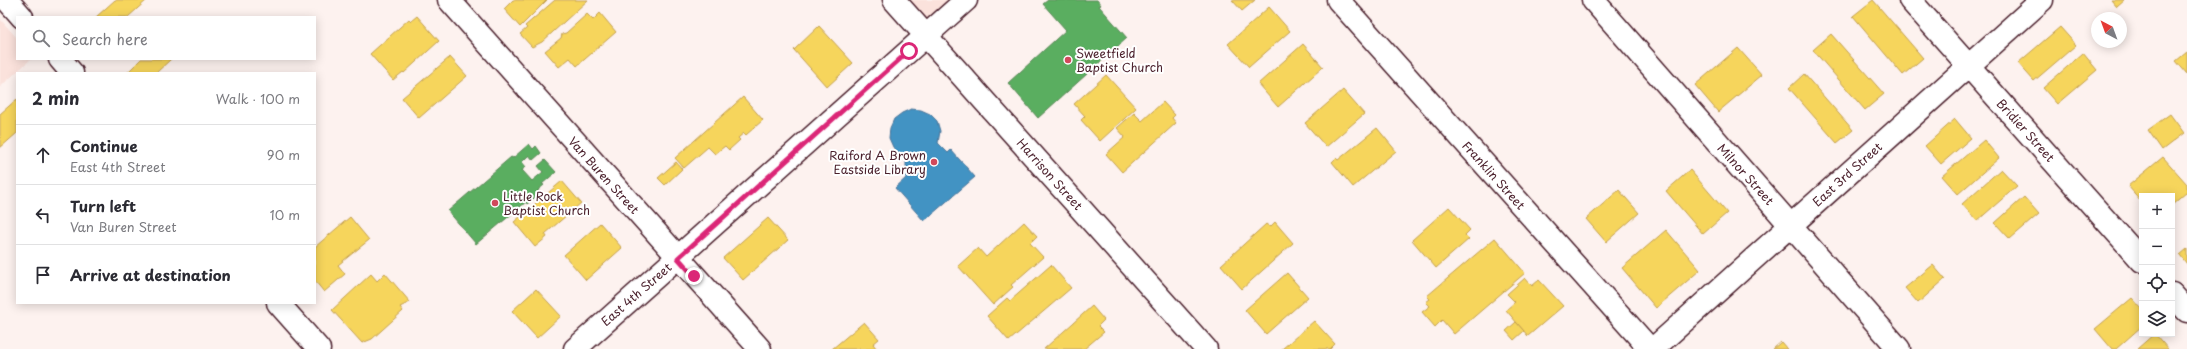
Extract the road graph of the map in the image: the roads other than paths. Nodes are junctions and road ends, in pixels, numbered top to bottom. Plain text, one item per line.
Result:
1 (7, 0) edge
2 (449, 0) edge
3 (894, 0) edge
4 (966, 0) edge
5 (1338, 0) edge
6 (1593, 0) edge
7 (1910, 0) edge
8 (2042, 0) edge
9 (21, 16) edge
10 (926, 36) junction
11 (61, 60) edge
12 (1967, 65) junction
13 (71, 72) edge
14 (1791, 224) junction
15 (2139, 257) edge
16 (678, 258) junction
17 (2175, 297) edge
18 (279, 304) edge
19 (2187, 311) edge
20 (319, 349) edge
21 (575, 349) edge
22 (760, 349) edge
23 (1206, 349) edge
24 (1652, 349) edge
25 (1899, 349) edge

1 - 9 street
2 - 16 street, Van Buren Street
3 - 10 street, Harrison Street
4 - 10 street, East 4th Street
5 - 24 street, Franklin Street
6 - 14 street, Milnor Street
7 - 12 street, Bridier Street
8 - 12 street, East 3rd Street
10 - 16 street, East 4th Street
10 - 23 street, Harrison Street
11 - 13 street
12 - 14 street, East 3rd Street
12 - 15 street, Bridier Street
14 - 24 street, East 3rd Street
14 - 25 street, Milnor Street
16 - 21 street, East 4th Street
16 - 22 street, Van Buren Street
17 - 19 street
18 - 20 street

